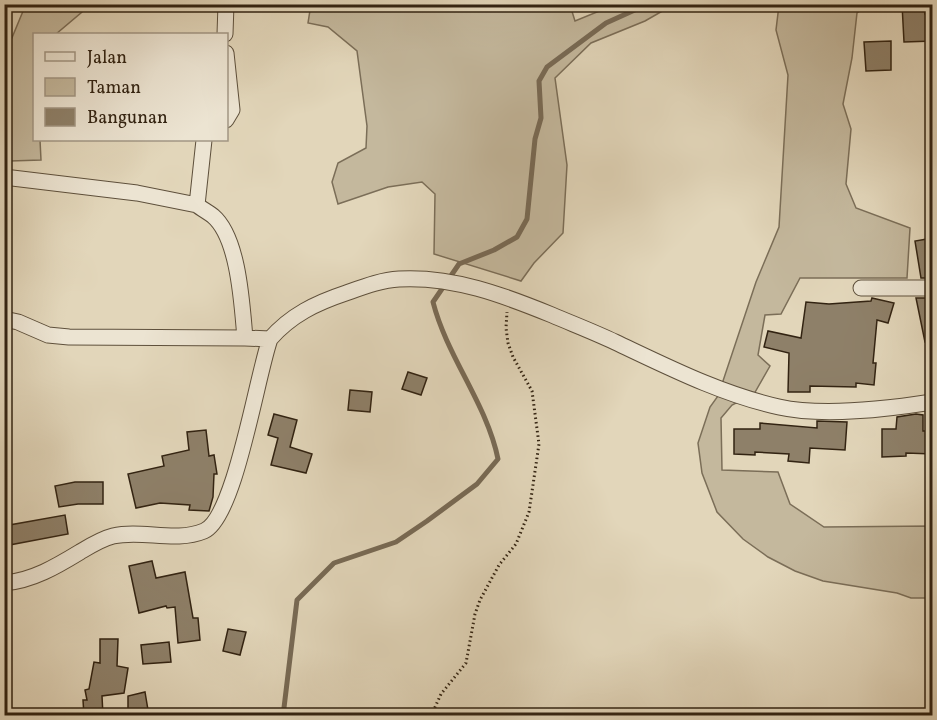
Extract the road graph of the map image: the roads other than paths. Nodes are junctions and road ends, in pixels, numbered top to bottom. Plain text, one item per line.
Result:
1 (226, 4) edge
2 (225, 33) edge
3 (228, 72) edge
4 (228, 117) edge
5 (204, 141) edge
6 (4, 177) edge
7 (197, 205) junction
8 (861, 288) dead end
9 (933, 288) edge
10 (4, 319) edge
11 (245, 338) junction
12 (270, 339) junction
13 (933, 402) edge
14 (4, 583) edge

1 - 2 street
3 - 4 street
5 - 7 street
6 - 7 street
7 - 11 street
8 - 9 street
10 - 11 street
11 - 12 street
12 - 13 street
12 - 14 street

